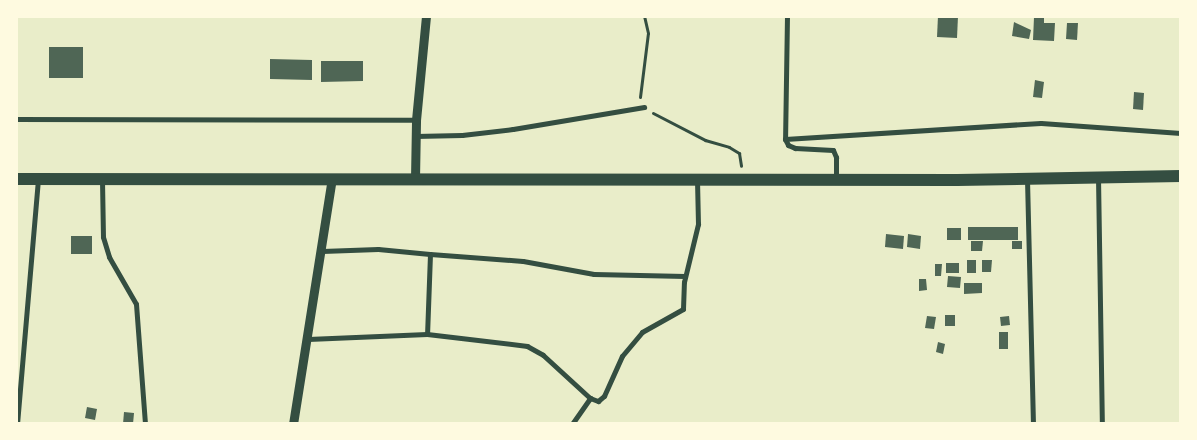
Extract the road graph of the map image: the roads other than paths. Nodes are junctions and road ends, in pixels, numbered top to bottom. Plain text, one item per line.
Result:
1 (426, 16) edge
2 (787, 16) edge
3 (644, 106) road end
4 (16, 119) edge
5 (416, 120) junction
6 (1181, 133) edge
7 (415, 136) junction
8 (785, 139) junction
9 (1181, 176) edge
10 (1098, 177) junction
11 (102, 178) junction
12 (332, 178) junction
13 (1027, 178) junction
14 (16, 179) edge
15 (38, 179) junction
16 (415, 179) junction
17 (836, 179) junction
18 (697, 180) junction
19 (322, 251) junction
20 (430, 254) junction
21 (685, 276) junction
22 (427, 334) junction
23 (308, 339) junction
24 (590, 398) junction
25 (17, 424) edge
26 (145, 424) edge
27 (293, 424) edge
28 (572, 424) edge
29 (1033, 424) edge
30 (1102, 424) edge

1 - 5 street
2 - 8 street
3 - 7 street
4 - 5 street
5 - 7 street
6 - 8 street
7 - 16 street
8 - 17 street
9 - 10 main road
10 - 13 main road
10 - 30 street
11 - 12 main road
11 - 15 main road
11 - 26 street
12 - 16 main road
12 - 19 street
13 - 17 main road
13 - 29 street
14 - 15 main road
15 - 25 street
16 - 18 main road
17 - 18 main road
18 - 21 street
19 - 20 street
19 - 23 street
20 - 21 street
20 - 22 street
21 - 24 street
22 - 23 street
22 - 24 street
23 - 27 street
24 - 28 street

